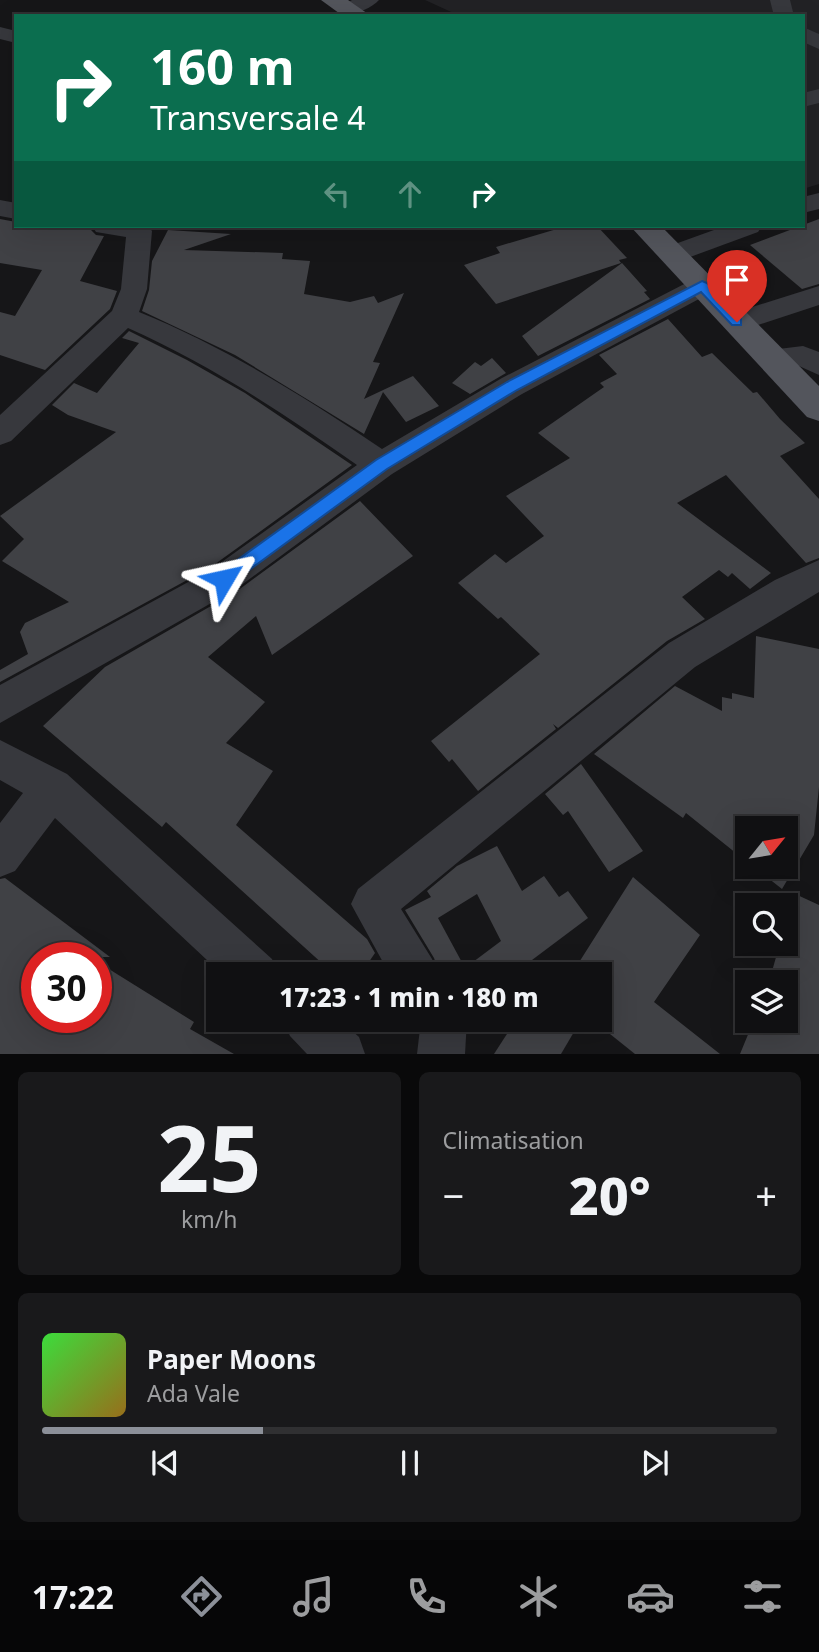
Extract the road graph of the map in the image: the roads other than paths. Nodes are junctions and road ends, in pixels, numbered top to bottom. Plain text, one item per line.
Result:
1 (369, 0) edge
2 (346, 8) edge
3 (647, 228) edge
4 (744, 228) edge
5 (139, 229) edge
6 (673, 254) junction
7 (702, 286) junction
8 (819, 295) edge
9 (124, 316) junction
10 (737, 322) junction
11 (771, 358) junction
12 (819, 365) edge
13 (819, 408) edge
14 (0, 433) edge
15 (381, 464) junction
16 (819, 575) edge
17 (0, 705) edge
18 (0, 759) edge
19 (54, 788) junction
20 (0, 856) edge
21 (242, 962) edge
22 (408, 962) edge
23 (319, 1032) edge
24 (443, 1032) edge
25 (342, 1054) edge
26 (441, 1054) edge

1 - 2 street
3 - 6 main road
4 - 6 street
5 - 9 street
6 - 7 main road
7 - 10 main road
7 - 15 street
8 - 10 street
9 - 14 street
9 - 15 street
10 - 11 main road
11 - 12 street
11 - 13 main road
15 - 17 street
16 - 22 street
18 - 19 street
19 - 20 street
19 - 21 street
23 - 25 street
24 - 26 street

